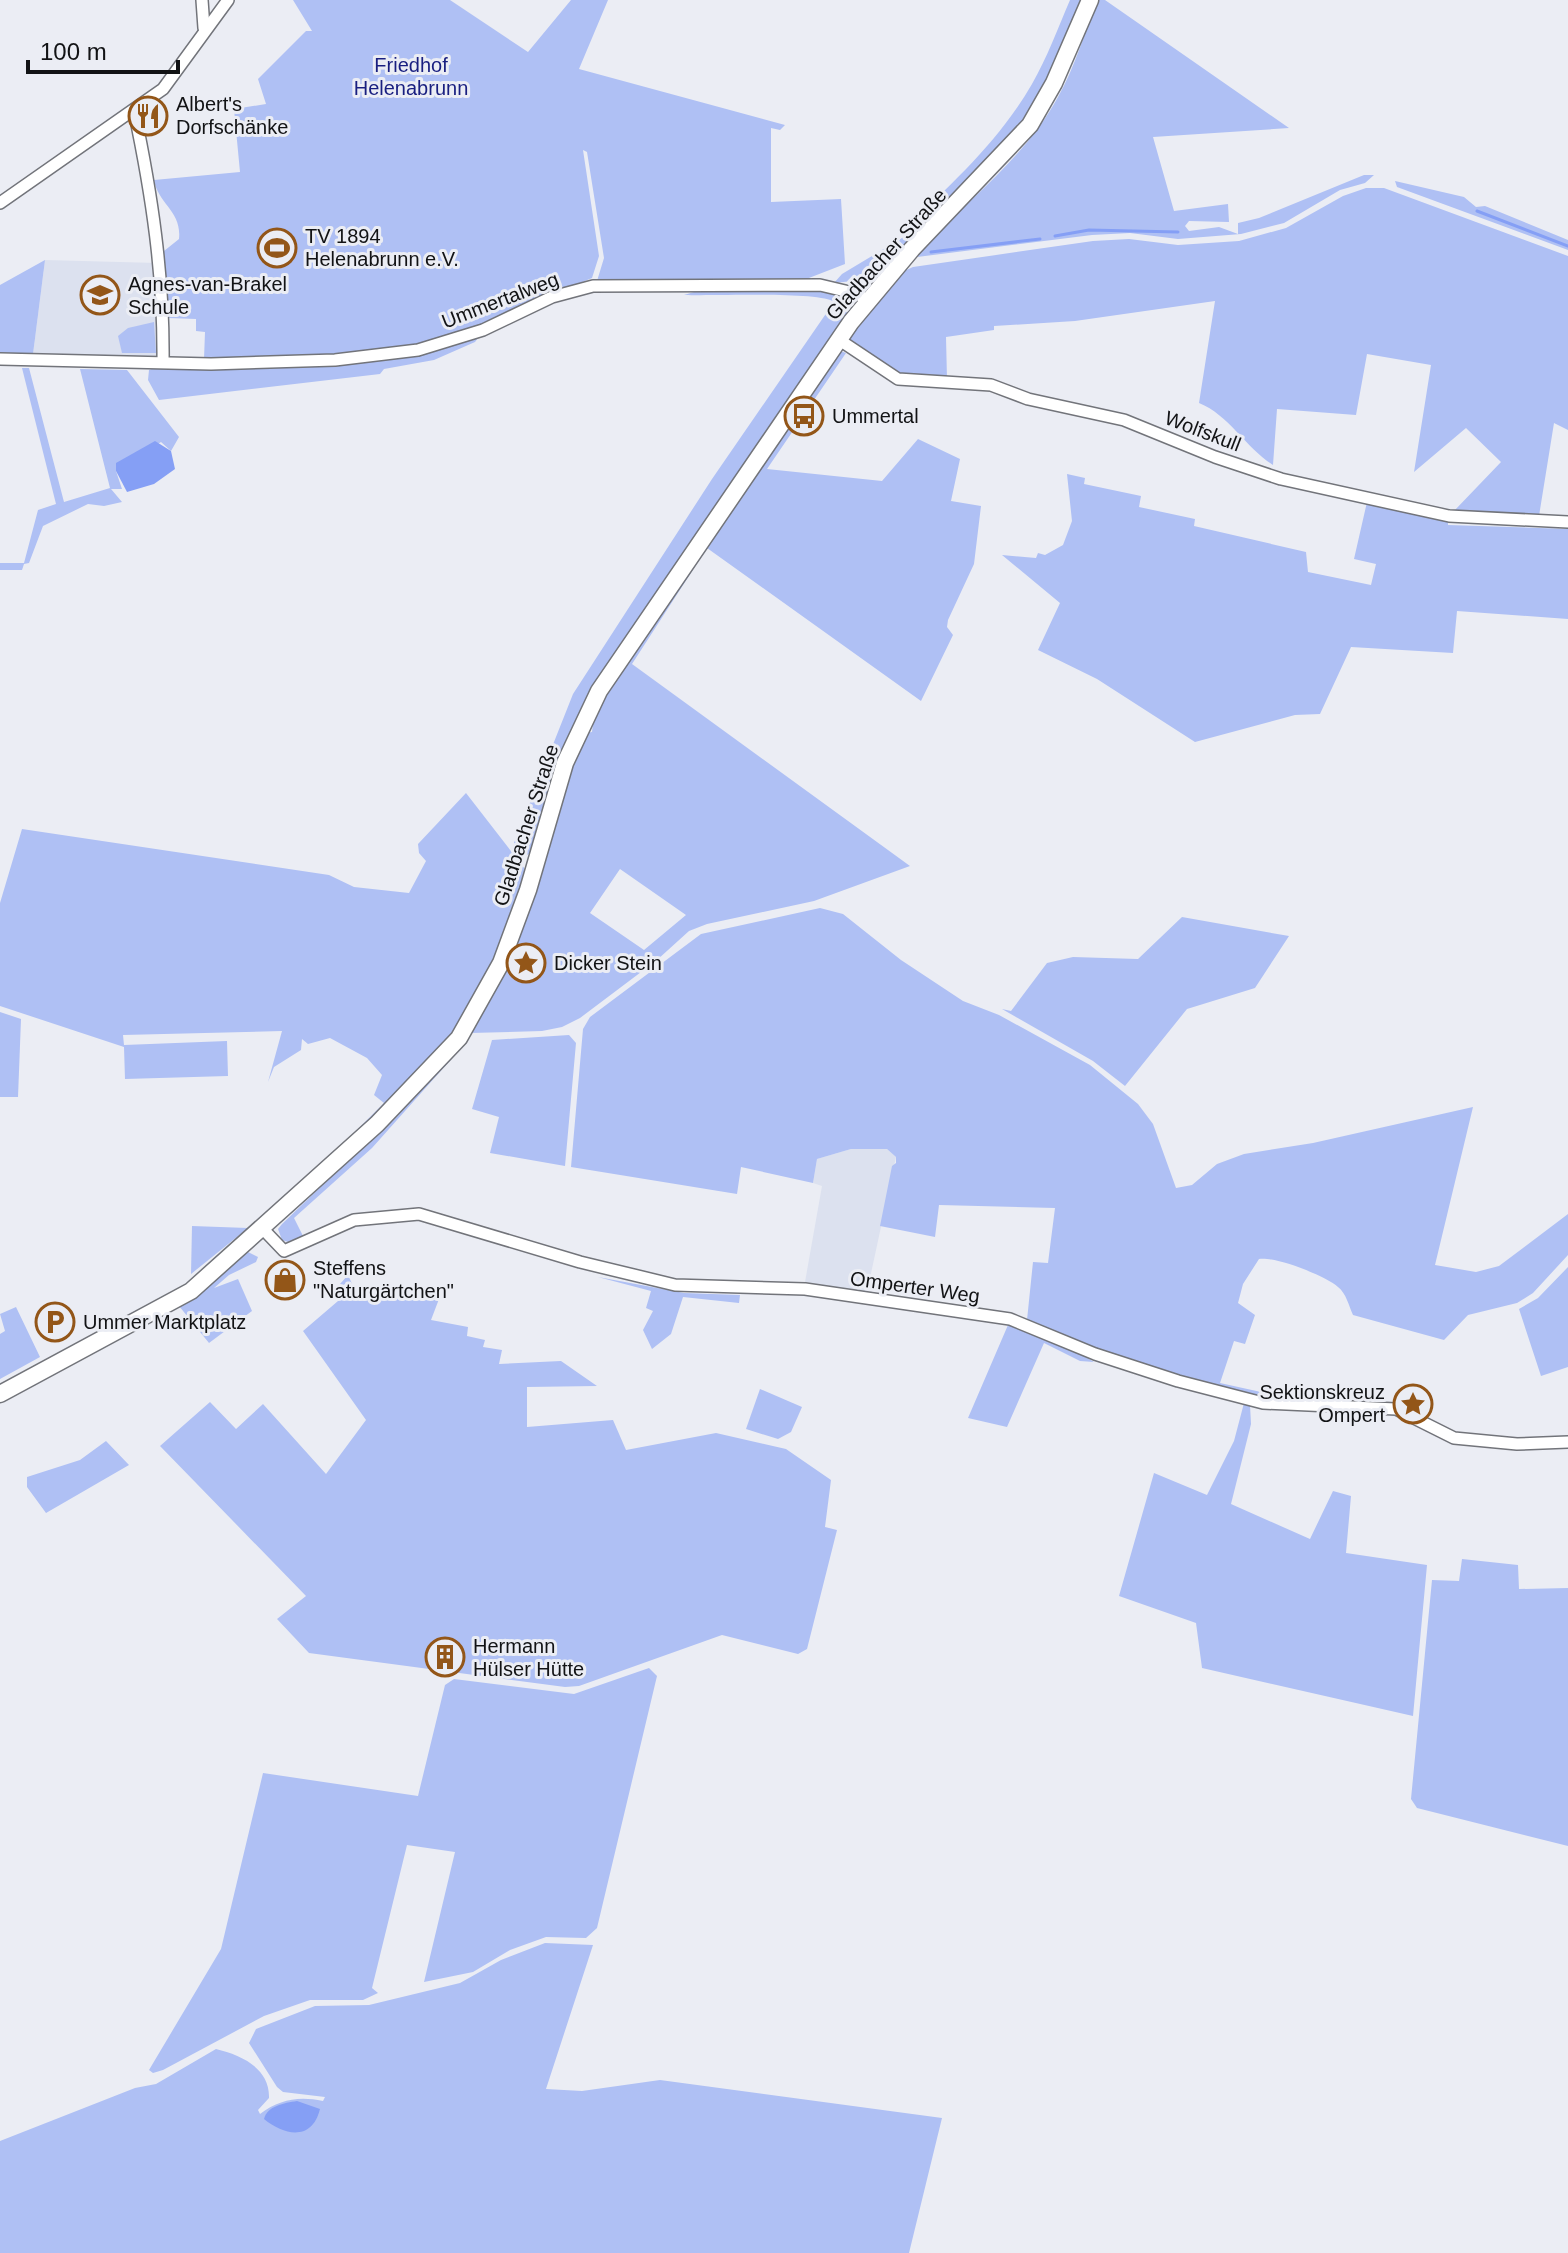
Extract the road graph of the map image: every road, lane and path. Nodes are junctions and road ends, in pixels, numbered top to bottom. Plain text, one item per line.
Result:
1 (202, 0) edge
2 (228, 0) edge
3 (1090, 0) edge
4 (204, 28) junction
5 (134, 110) junction
6 (0, 203) edge
7 (867, 301) junction
8 (838, 339) junction
9 (0, 359) edge
10 (163, 362) junction
11 (1568, 522) edge
12 (262, 1228) junction
13 (0, 1394) edge
14 (1568, 1442) edge

1 - 4 street
2 - 4 street
3 - 7 main road, Gladbacher Straße
4 - 5 street
5 - 6 street
5 - 10 street
7 - 8 main road, Gladbacher Straße
7 - 10 street, Ummertalweg
8 - 11 street, Wolfskull
8 - 12 main road, Gladbacher Straße
9 - 10 street, Ummertalweg
12 - 13 main road, Gladbacher Straße
12 - 14 street, Omperter Weg

